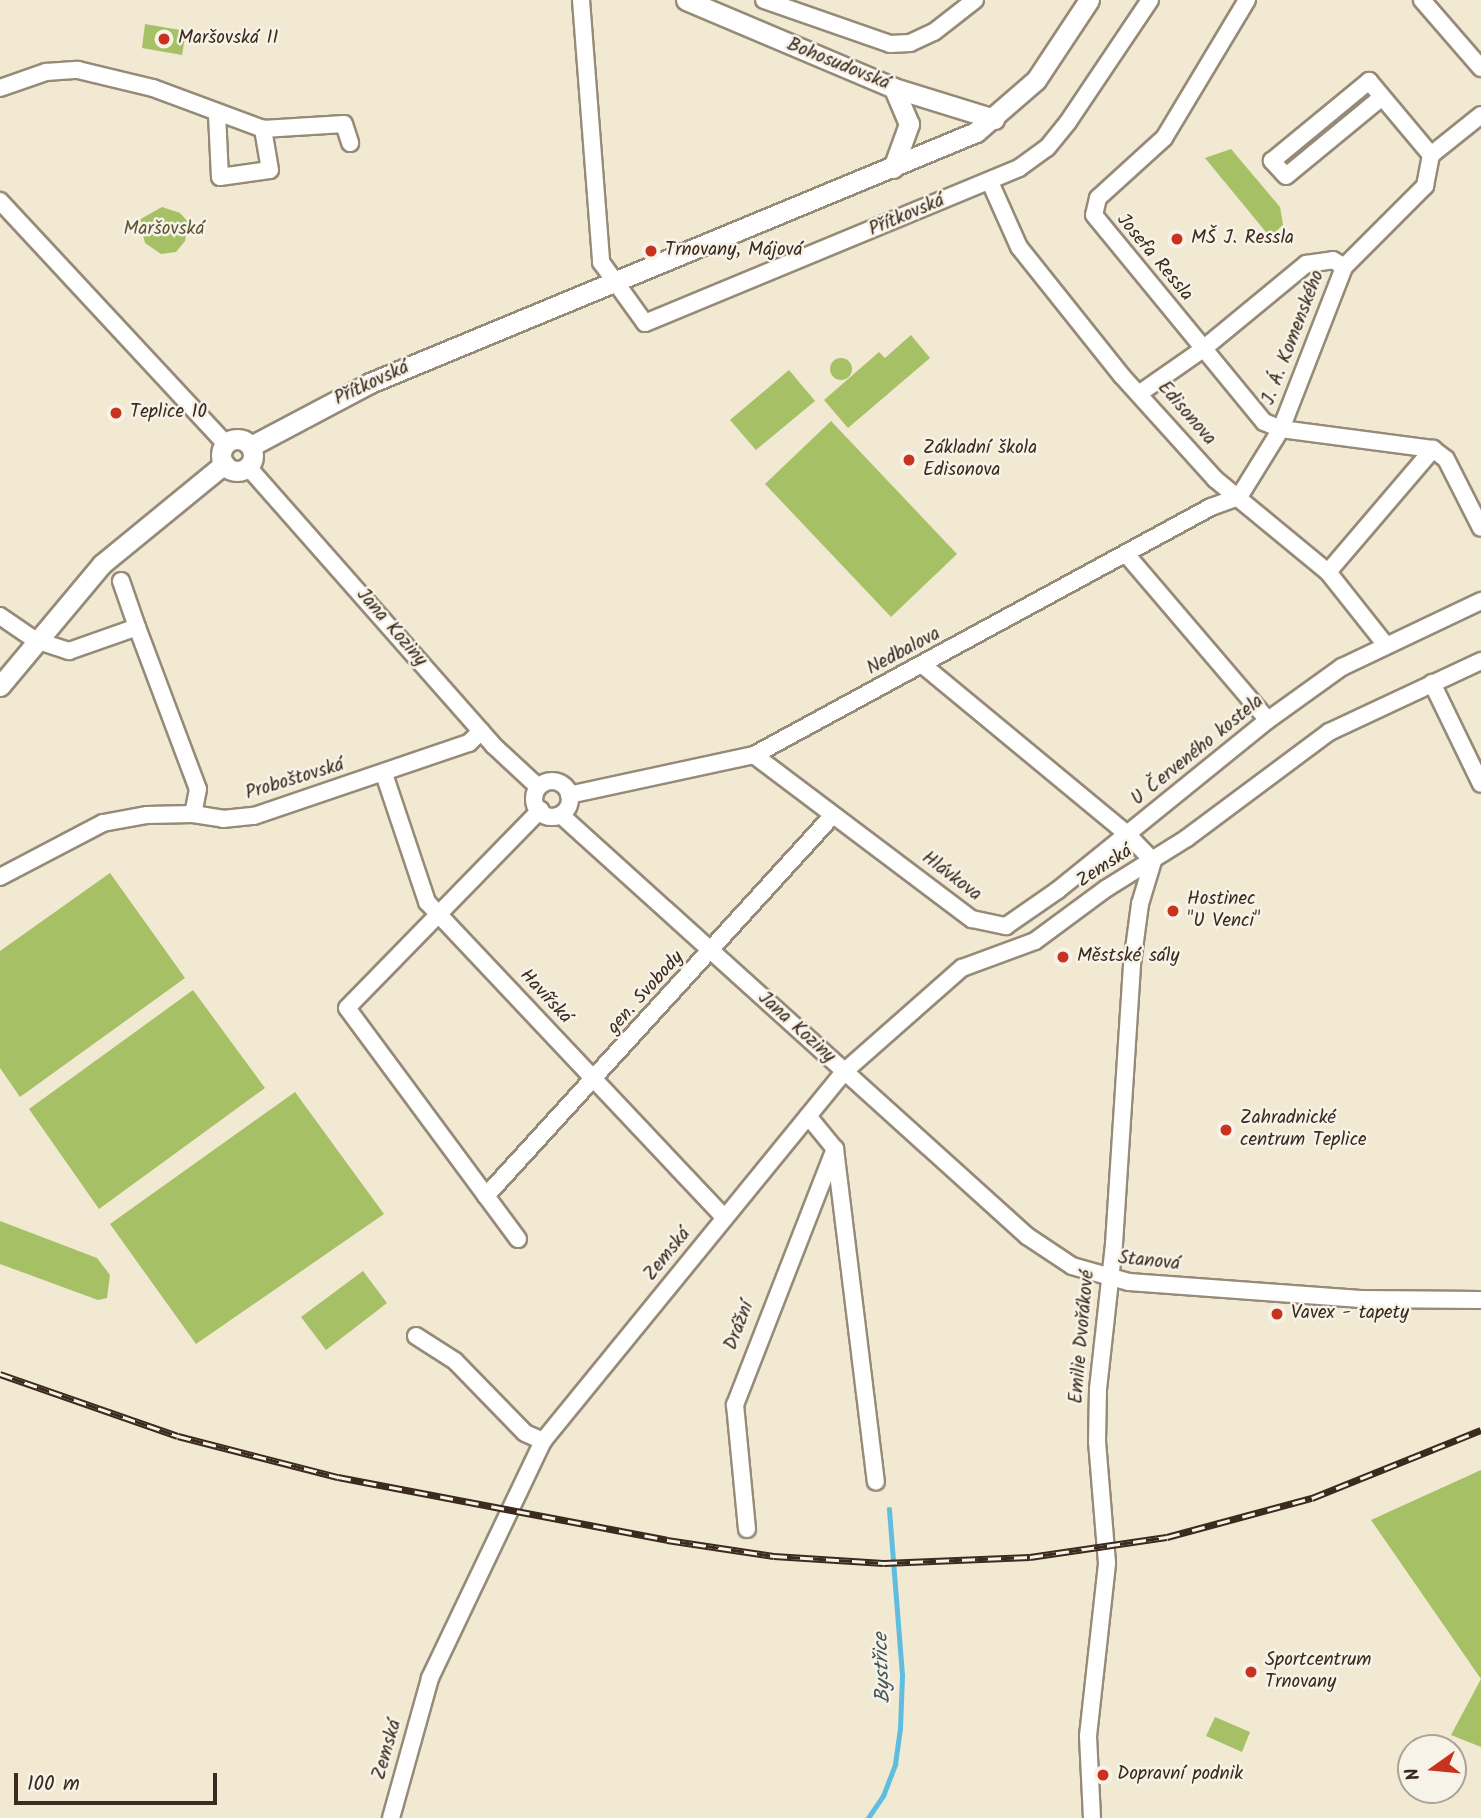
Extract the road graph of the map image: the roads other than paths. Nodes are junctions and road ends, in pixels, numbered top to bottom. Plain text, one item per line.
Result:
1 (581, 0) edge
2 (686, 0) edge
3 (764, 0) edge
4 (975, 0) edge
5 (1089, 0) edge
6 (1150, 0) edge
7 (1247, 0) edge
8 (1422, 0) edge
9 (1481, 68) edge
10 (0, 88) edge
11 (894, 88) junction
12 (1382, 97) junction
13 (217, 114) junction
14 (1481, 115) edge
15 (994, 119) junction
16 (263, 129) junction
17 (350, 144) dead end
18 (1431, 155) junction
19 (893, 168) junction
20 (990, 182) junction
21 (0, 201) edge
22 (1344, 267) junction
23 (612, 281) junction
24 (1203, 349) junction
25 (1140, 393) junction
26 (1281, 429) junction
27 (226, 444) junction
28 (251, 446) junction
29 (1433, 449) junction
30 (224, 464) junction
31 (249, 468) junction
32 (1239, 497) junction
33 (1481, 528) edge
34 (1126, 554) junction
35 (1328, 572) junction
36 (121, 581) dead end
37 (1481, 601) edge
38 (0, 617) edge
39 (137, 627) junction
40 (35, 640) junction
41 (1385, 644) junction
42 (1481, 661) edge
43 (924, 666) junction
44 (1432, 683) junction
45 (0, 686) edge
46 (1268, 720) junction
47 (481, 731) junction
48 (754, 755) junction
49 (384, 774) junction
50 (536, 785) junction
51 (1481, 785) edge
52 (569, 796) junction
53 (540, 810) junction
54 (193, 814) junction
55 (562, 816) junction
56 (833, 816) junction
57 (1128, 835) junction
58 (1153, 861) junction
59 (0, 877) edge
60 (439, 914) junction
61 (711, 953) junction
62 (845, 1072) junction
63 (594, 1081) junction
64 (808, 1116) junction
65 (835, 1149) junction
66 (486, 1196) junction
67 (725, 1218) junction
68 (518, 1239) dead end
69 (1108, 1279) junction
70 (1481, 1300) edge
71 (416, 1336) dead end
72 (543, 1441) junction
73 (876, 1482) dead end
74 (747, 1529) dead end
75 (391, 1818) edge
76 (1092, 1818) edge

1 - 23 street
2 - 11 street, Bohosudovská
3 - 4 street, Bohosudovská
5 - 15 street, Přítkovská
6 - 20 street, Přítkovská
7 - 24 street, Josefa Ressla
8 - 9 street
10 - 13 street
11 - 15 street, Bohosudovská
11 - 19 street
12 - 12 street
12 - 18 street
13 - 16 street
13 - 16 street
14 - 18 street
15 - 19 street, Přítkovská
16 - 17 street
18 - 22 street, J. Á. Komenského
19 - 23 street, Přítkovská
20 - 23 street, Přítkovská
20 - 25 street, Edisonova
21 - 27 street
22 - 24 street
22 - 26 street, J. Á. Komenského
23 - 28 street, Přítkovská
24 - 25 street
24 - 26 street, Josefa Ressla
25 - 32 street, Edisonova
26 - 29 street
26 - 32 street, J. Á. Komenského
27 - 28 street
27 - 30 street
28 - 31 street
29 - 33 street
29 - 35 street
30 - 31 street
30 - 40 street
31 - 47 street, Jana Koziny
32 - 34 street, Nedbalova
32 - 35 street, Edisonova
34 - 43 street, Nedbalova
34 - 46 street
35 - 41 street, Edisonova
36 - 39 street
37 - 41 street, U Červeného kostela
38 - 40 street
39 - 40 street
39 - 54 street
40 - 45 street
41 - 46 street, U Červeného kostela
42 - 44 street
43 - 48 street, Nedbalova
43 - 57 street
44 - 51 street
44 - 58 street
46 - 57 street, U Červeného kostela
47 - 49 street, Proboštovská
47 - 50 street, Jana Koziny
48 - 52 street, Nedbalova
48 - 56 street, Hlávkova
49 - 54 street, Proboštovská
49 - 60 street, Havířská
50 - 52 street, Jana Koziny
50 - 53 street
52 - 55 street
53 - 55 street, Jana Koziny
53 - 60 street
54 - 59 street, Proboštovská
55 - 61 street, Jana Koziny
56 - 57 street, Hlávkova
56 - 61 street, gen. Svobody
57 - 58 street, U Červeného kostela
58 - 62 street, Zemská
58 - 69 street, Emilie Dvořákové
60 - 63 street, Havířská
60 - 66 street
61 - 62 street, Jana Koziny
61 - 63 street, gen. Svobody
62 - 64 street, Zemská
62 - 69 street, Stanová
63 - 66 street, gen. Svobody
63 - 67 street, Havířská
64 - 65 street
64 - 67 street, Zemská
65 - 73 street
65 - 74 street, Drážní
66 - 68 street
67 - 72 street, Zemská
69 - 70 street, Stanová
69 - 76 street, Emilie Dvořákové
71 - 72 street
72 - 75 street, Zemská

